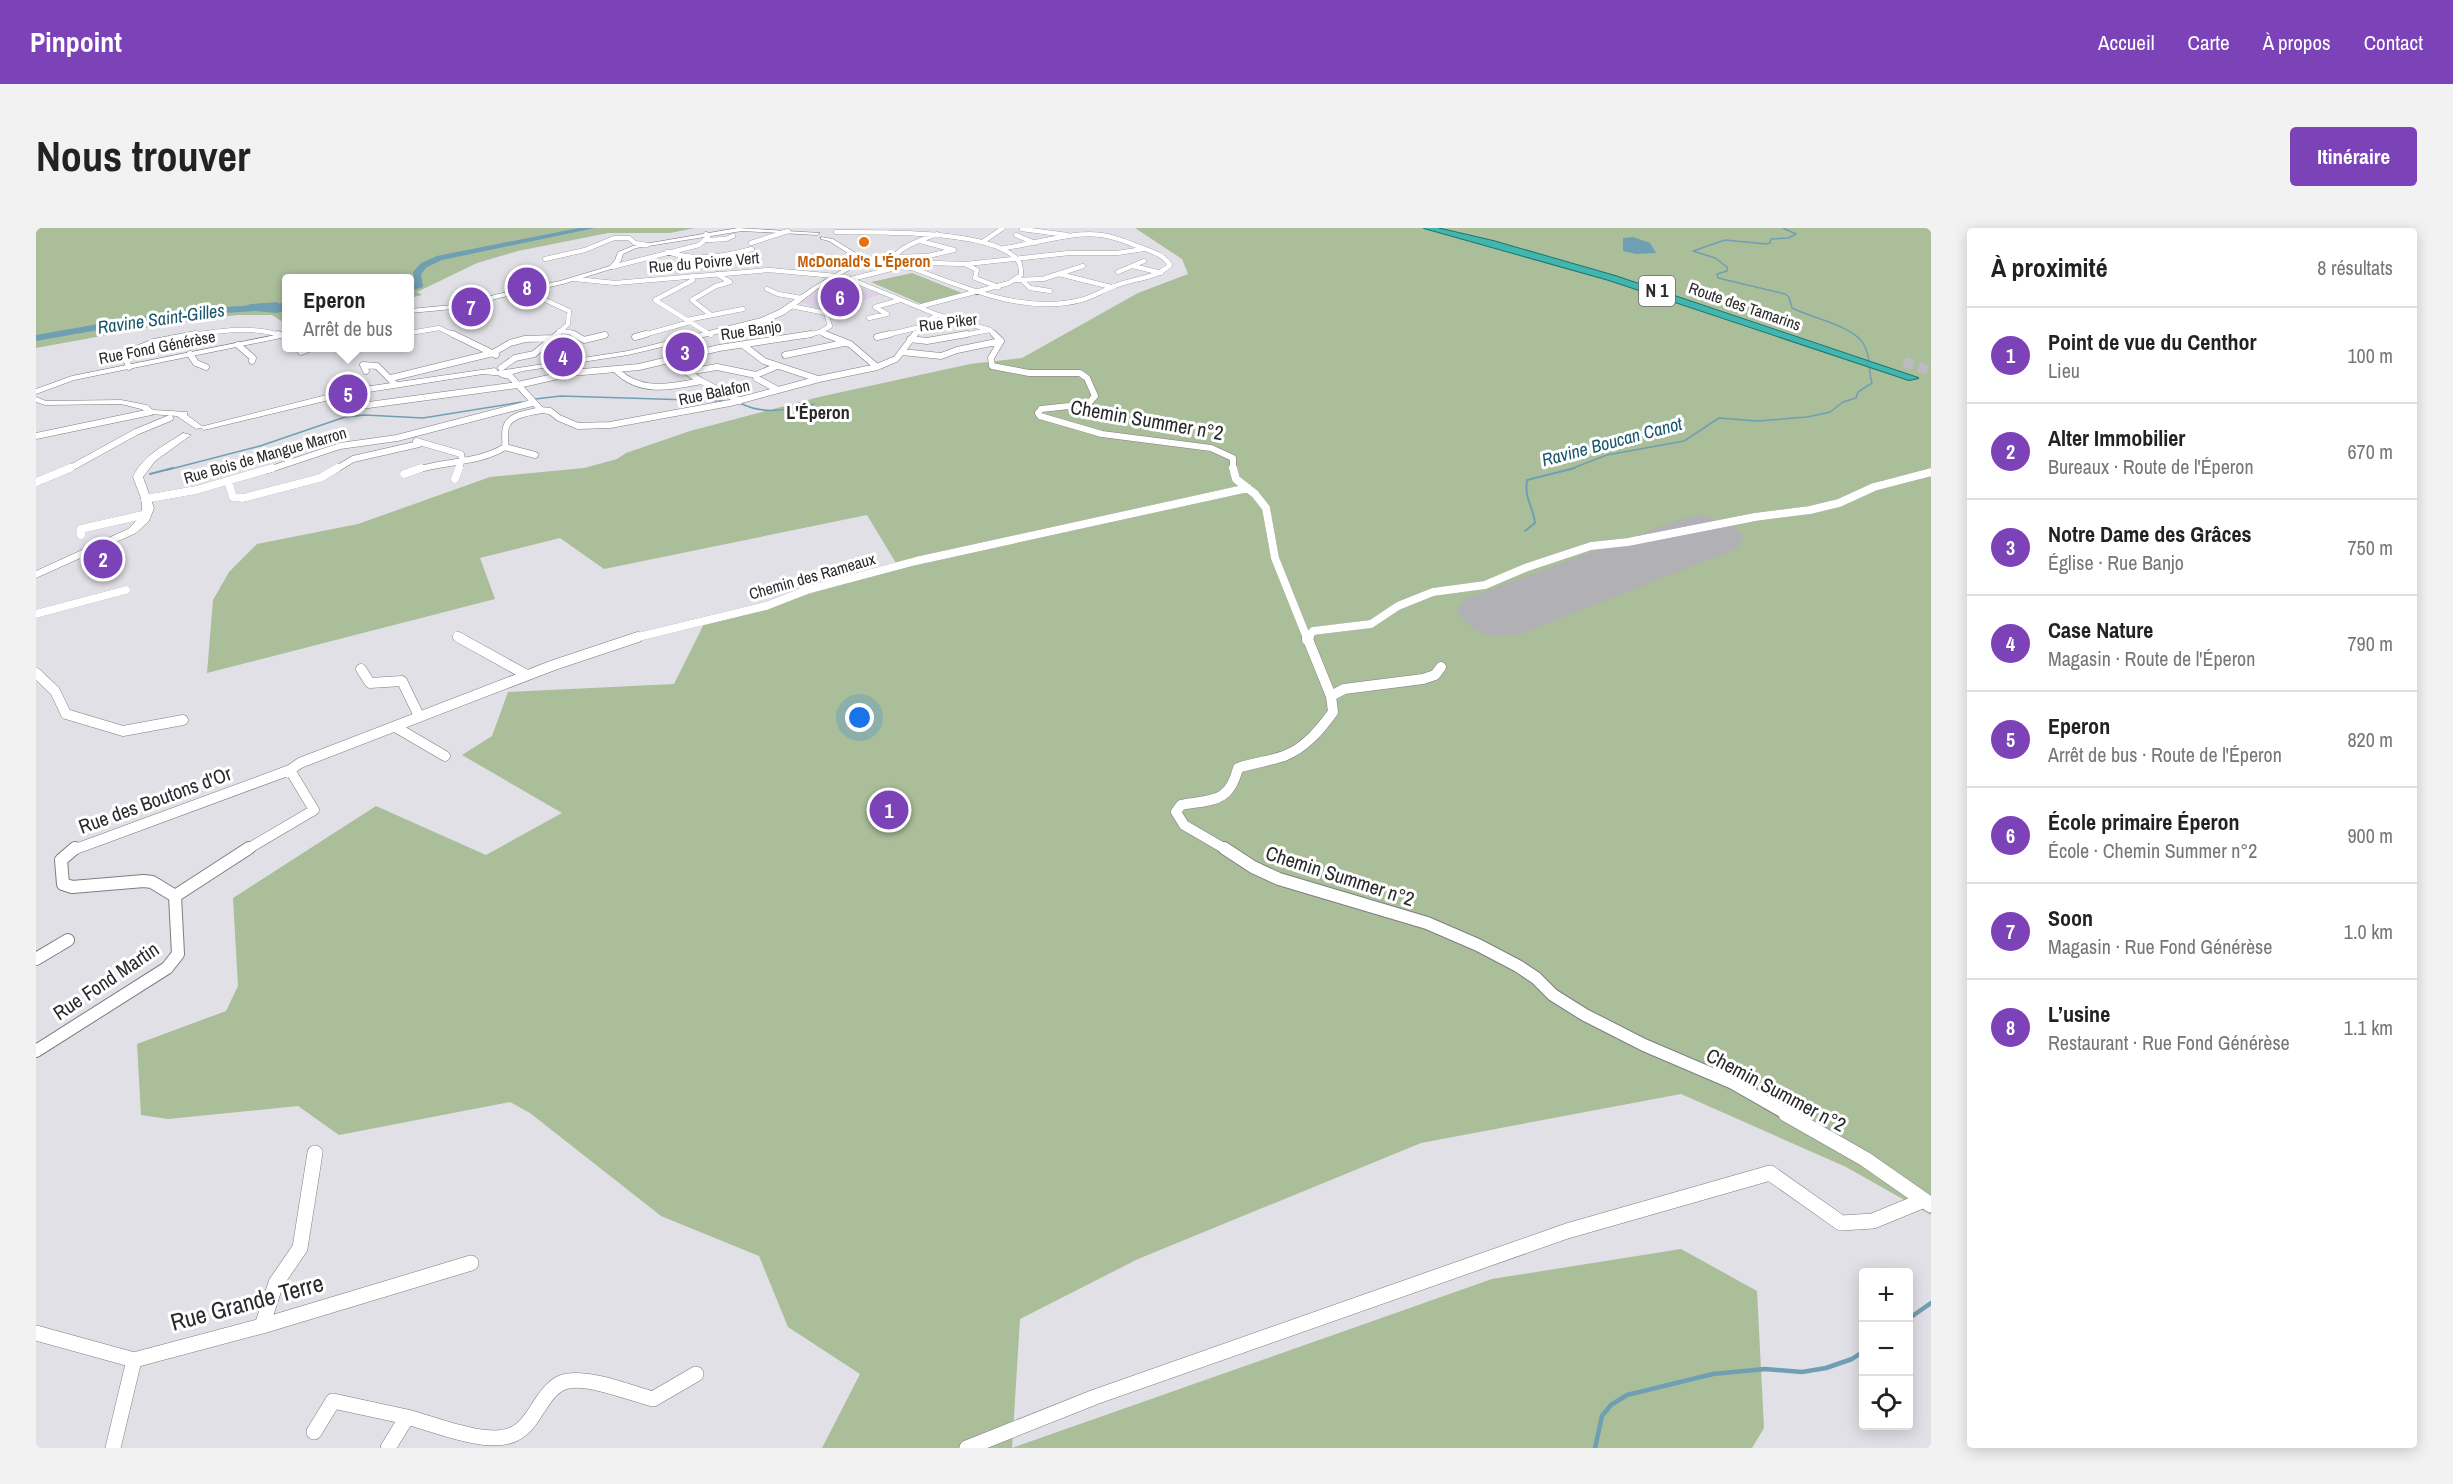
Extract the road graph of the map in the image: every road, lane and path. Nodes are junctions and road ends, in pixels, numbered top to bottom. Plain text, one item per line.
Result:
1 (757, 228) edge
2 (936, 228) edge
3 (994, 228) edge
4 (1428, 228) edge
5 (1462, 228) edge
6 (896, 229) edge
7 (1002, 229) edge
8 (1022, 229) edge
9 (860, 231) edge
10 (791, 232) junction
11 (941, 232) junction
12 (827, 233) edge
13 (1016, 235) dead end
14 (733, 236) dead end
15 (1071, 236) junction
16 (706, 237) junction
17 (991, 237) junction
18 (1114, 237) junction
19 (918, 240) junction
20 (984, 241) junction
21 (1096, 242) dead end
22 (1038, 244) junction
23 (647, 245) junction
24 (1004, 248) junction
25 (1145, 249) junction
26 (849, 251) junction
27 (667, 252) junction
28 (1050, 255) junction
29 (892, 257) junction
30 (1018, 258) junction
31 (545, 259) dead end
32 (688, 260) junction
33 (1055, 260) dead end
34 (1144, 261) dead end
35 (722, 262) dead end
36 (966, 264) junction
37 (1600, 264) dead end
38 (666, 266) dead end
39 (869, 266) dead end
40 (1083, 266) dead end
41 (1133, 266) junction
42 (612, 267) junction
43 (899, 267) junction
44 (882, 271) junction
45 (1118, 272) dead end
46 (1161, 273) junction
47 (520, 274) dead end
48 (717, 274) junction
49 (1059, 274) junction
50 (838, 275) junction
51 (692, 276) junction
52 (575, 279) junction
53 (851, 279) junction
54 (656, 280) junction
55 (1015, 280) junction
56 (1023, 281) junction
57 (999, 287) junction
58 (1111, 287) junction
59 (541, 288) junction
60 (767, 289) dead end
61 (534, 290) junction
62 (1050, 291) dead end
63 (977, 293) junction
64 (801, 298) junction
65 (900, 300) junction
66 (791, 306) junction
67 (918, 307) junction
68 (743, 309) dead end
69 (414, 314) edge
70 (711, 315) junction
71 (938, 315) junction
72 (869, 318) dead end
73 (689, 321) junction
74 (924, 326) junction
75 (990, 330) junction
76 (414, 332) edge
77 (559, 332) junction
78 (820, 332) junction
79 (282, 334) edge
80 (711, 334) junction
81 (605, 335) dead end
82 (282, 336) edge
83 (635, 337) dead end
84 (877, 337) dead end
85 (553, 338) junction
86 (910, 339) junction
87 (927, 341) junction
88 (1000, 341) junction
89 (844, 343) junction
90 (238, 345) junction
91 (743, 345) junction
92 (925, 350) dead end
93 (902, 352) junction
94 (493, 353) junction
95 (190, 354) junction
96 (785, 356) dead end
97 (515, 358) junction
98 (252, 361) dead end
99 (670, 361) junction
100 (206, 366) dead end
101 (777, 366) junction
102 (129, 367) junction
103 (877, 367) junction
104 (840, 368) dead end
105 (507, 370) junction
106 (616, 370) junction
107 (366, 371) dead end
108 (687, 372) junction
109 (847, 374) junction
110 (756, 375) junction
111 (1913, 378) tunnel mouth
112 (819, 379) junction
113 (393, 381) junction
114 (701, 381) junction
115 (518, 385) junction
116 (778, 390) junction
117 (36, 394) edge
118 (740, 401) junction
119 (532, 403) junction
120 (346, 408) dead end
121 (541, 410) junction
122 (152, 412) junction
123 (175, 416) junction
124 (196, 429) junction
125 (409, 435) junction
126 (36, 436) edge
127 (419, 444) junction
128 (505, 447) junction
129 (535, 455) dead end
130 (462, 460) junction
131 (1931, 472) edge
132 (404, 474) dead end
133 (455, 478) dead end
134 (36, 482) edge
135 (228, 482) junction
136 (1248, 488) junction
137 (145, 499) junction
138 (147, 514) junction
139 (81, 535) dead end
140 (36, 575) edge
141 (126, 590) dead end
142 (36, 614) edge
143 (457, 636) dead end
144 (1307, 640) junction
145 (1441, 667) dead end
146 (362, 669) dead end
147 (36, 674) edge
148 (525, 674) junction
149 (1331, 696) junction
150 (419, 716) junction
151 (183, 720) dead end
152 (397, 728) junction
153 (445, 756) dead end
154 (290, 770) junction
155 (175, 896) junction
156 (68, 940) dead end
157 (36, 959) edge
158 (36, 1051) edge
159 (315, 1153) dead end
160 (1928, 1202) edge
161 (471, 1263) dead end
162 (262, 1326) junction
163 (36, 1333) edge
164 (134, 1360) junction
165 (696, 1374) dead end
166 (407, 1417) junction
167 (314, 1432) dead end
168 (113, 1448) edge
169 (388, 1448) edge
170 (967, 1448) edge

1 - 10 street
1 - 16 street
2 - 17 street
3 - 7 street
4 - 111 highway, Route des Tamarins / N 1
5 - 37 highway
6 - 9 street
6 - 11 street
7 - 17 street
8 - 15 street
9 - 12 street
10 - 12 street
10 - 32 street
11 - 19 street
11 - 20 street
12 - 26 main road
12 - 26 main road
13 - 22 street
14 - 16 street
15 - 18 street
15 - 22 street
16 - 23 street
16 - 27 street
17 - 20 street
18 - 21 street
18 - 25 street
19 - 29 street
19 - 29 street
20 - 24 street
22 - 24 street
23 - 31 street
23 - 42 street
24 - 30 street
25 - 28 street
25 - 46 street
26 - 50 main road
27 - 32 street
27 - 42 street
28 - 30 street
28 - 33 street
29 - 43 street
30 - 36 street
30 - 55 street
32 - 38 street
34 - 41 street
35 - 54 street
36 - 43 street
36 - 57 street
39 - 44 street
40 - 49 street
41 - 45 street
41 - 46 street
42 - 52 street
43 - 44 street
43 - 63 street
44 - 53 street
46 - 58 street
47 - 59 street
48 - 50 street, Rue du Poivre Vert
48 - 51 street, Rue du Poivre Vert
48 - 70 street
49 - 56 street
49 - 58 street
50 - 53 street
50 - 64 main road
51 - 54 street, Rue du Poivre Vert
51 - 73 street
52 - 54 street, Rue du Poivre Vert
52 - 59 street
53 - 65 street
55 - 56 street
55 - 57 street
56 - 62 street
57 - 63 street
58 - 63 street
59 - 61 street
60 - 64 street
61 - 69 street
61 - 77 street
63 - 67 street
64 - 66 main road
65 - 67 street
65 - 72 street
66 - 78 street, Rue Banjo
66 - 80 main road
67 - 71 street
68 - 70 street
70 - 73 street
71 - 74 street, Rue Balafon
71 - 75 street
73 - 80 street
73 - 83 street
74 - 84 street, Rue Balafon
74 - 86 street, Rue Balafon
75 - 87 street, Rue Piker
75 - 88 street
76 - 94 street
77 - 81 street
77 - 85 street
78 - 89 street
78 - 91 street, Rue Banjo
79 - 102 street
80 - 105 main road
82 - 90 street, Rue Fond Générèse
85 - 94 street
85 - 97 street
86 - 87 street, Rue Piker
86 - 93 street, Rue Balafon
87 - 92 street
88 - 93 street
88 - 136 street, Chemin Summer n°2
89 - 96 street
89 - 103 street
90 - 95 street, Rue Fond Générèse
90 - 98 street
91 - 99 street, Rue Banjo
91 - 101 street
93 - 103 street, Rue Balafon
94 - 97 street
94 - 113 street
95 - 100 street
95 - 102 street, Rue Fond Générèse
97 - 105 street
99 - 106 street, Rue Banjo
99 - 108 street
101 - 110 street
101 - 112 street
102 - 117 street, Rue Fond Générèse
103 - 109 street, Rue Balafon
104 - 109 street
105 - 113 main road
105 - 115 street, Rue Balafon
106 - 114 street
106 - 115 street, Rue Banjo
107 - 113 street
108 - 110 street
108 - 114 street
109 - 112 street, Rue Balafon
110 - 116 street
112 - 116 street, Rue Balafon
113 - 124 main road
114 - 118 street
115 - 119 street, Rue Balafon
115 - 120 street, Rue Banjo
116 - 118 street, Rue Balafon
117 - 122 street
118 - 121 street, Rue Balafon
119 - 121 street, Rue Balafon
119 - 125 street, Rue Bois de Mangue Marron
121 - 128 street
122 - 123 street
122 - 126 street
123 - 124 street
123 - 134 street
124 - 137 main road
125 - 127 street
125 - 135 street, Rue Bois de Mangue Marron
127 - 130 street
127 - 135 street
128 - 129 street
128 - 130 street
130 - 132 street
130 - 133 street
131 - 144 street
135 - 137 street, Rue Bois de Mangue Marron
136 - 144 street, Chemin Summer n°2
136 - 148 street, Chemin des Rameaux
137 - 138 main road
138 - 139 street
138 - 140 main road
141 - 142 street
143 - 148 street
144 - 149 street, Chemin Summer n°2
145 - 149 street
146 - 150 street
147 - 151 street
148 - 150 street, Chemin des Rameaux
149 - 160 street, Chemin Summer n°2
150 - 152 street, Chemin des Rameaux
152 - 153 street
152 - 154 street, Rue des Boutons d'Or
154 - 155 street
154 - 155 street, Rue des Boutons d'Or
155 - 158 street, Rue Fond Martin
156 - 157 street
159 - 162 street
160 - 170 street
161 - 162 street, Rue Grande Terre
162 - 164 street, Rue Grande Terre
163 - 164 street
164 - 168 street
165 - 166 street
166 - 167 street
166 - 169 street

